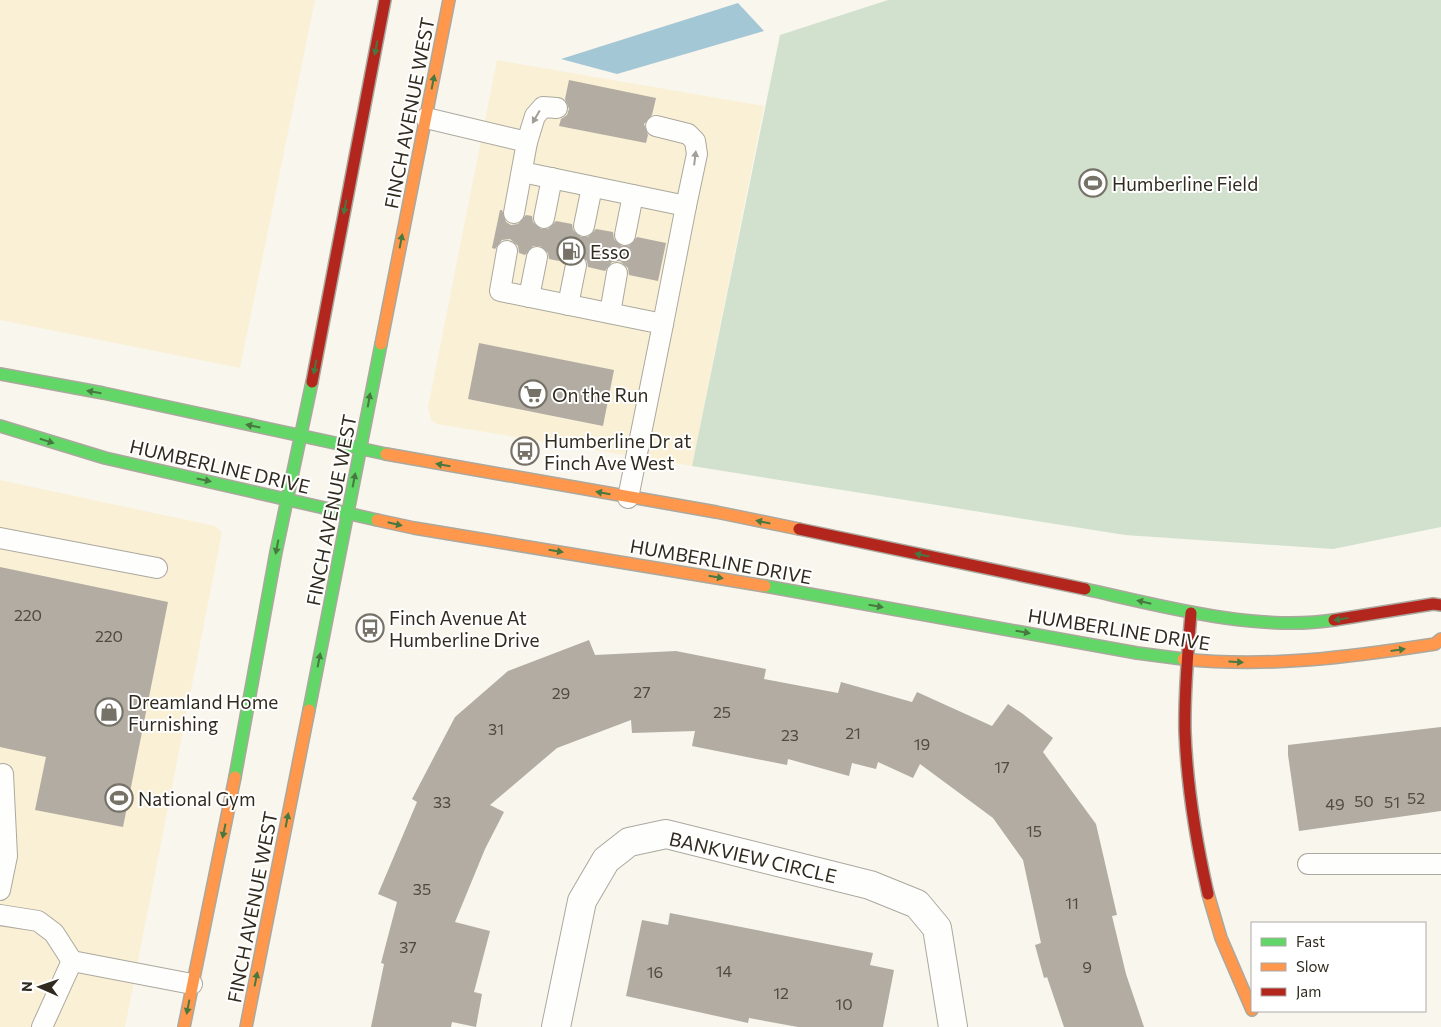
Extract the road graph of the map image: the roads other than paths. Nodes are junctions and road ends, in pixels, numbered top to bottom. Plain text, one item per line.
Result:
1 (385, 0) edge
2 (449, 0) edge
3 (557, 108) dead end
4 (426, 118) junction
5 (656, 126) dead end
6 (527, 142) junction
7 (522, 172) junction
8 (552, 178) junction
9 (592, 187) junction
10 (633, 195) junction
11 (686, 206) junction
12 (514, 213) dead end
13 (544, 218) dead end
14 (584, 226) dead end
15 (625, 235) dead end
16 (507, 251) dead end
17 (537, 257) dead end
18 (576, 265) dead end
19 (617, 273) dead end
20 (529, 297) junction
21 (568, 305) junction
22 (610, 313) junction
23 (663, 324) junction
24 (0, 374) edge
25 (0, 426) edge
26 (301, 436) junction
27 (360, 448) junction
28 (628, 498) junction
29 (287, 499) junction
30 (348, 512) junction
31 (0, 538) edge
32 (157, 568) dead end
33 (1441, 605) edge
34 (1191, 613) junction
35 (1441, 639) edge
36 (1187, 660) junction
37 (4, 774) dead end
38 (1308, 864) dead end
39 (1441, 864) edge
40 (0, 890) edge
41 (0, 915) edge
42 (72, 961) junction
43 (192, 984) junction
44 (1251, 1006) edge
45 (42, 1027) edge
46 (184, 1027) edge
47 (246, 1027) edge
48 (556, 1027) edge
49 (954, 1027) edge

1 -> 26 street
4 -> 2 street, FINCH AVENUE WEST
3 -> 6 lane
4 - 6 lane
27 -> 4 street, FINCH AVENUE WEST
11 -> 5 lane
6 - 7 lane
7 - 8 lane
7 - 12 lane
8 - 9 lane
8 - 13 lane
9 - 10 lane
9 - 14 lane
10 - 11 lane
10 - 15 lane
11 - 23 lane
16 - 20 lane
17 - 20 lane
18 - 21 lane
19 - 22 lane
20 - 21 lane
21 - 22 lane
22 - 23 lane
23 - 28 lane
26 -> 24 street, HUMBERLINE DRIVE
25 -> 29 street, HUMBERLINE DRIVE
26 - 27 street, HUMBERLINE DRIVE
26 - 29 street
28 -> 27 street, HUMBERLINE DRIVE
30 -> 27 street, FINCH AVENUE WEST
34 -> 28 street, HUMBERLINE DRIVE
29 - 30 street, HUMBERLINE DRIVE
29 -> 43 street
30 -> 36 street, HUMBERLINE DRIVE
47 -> 30 street, FINCH AVENUE WEST
31 - 32 lane
33 -> 34 street, HUMBERLINE DRIVE
34 - 36 street
36 -> 35 street, HUMBERLINE DRIVE
36 - 44 street
37 - 40 lane
38 - 39 lane
41 - 42 lane
42 - 43 lane
42 - 45 lane
43 -> 46 street
48 - 49 street, BANKVIEW CIRCLE

